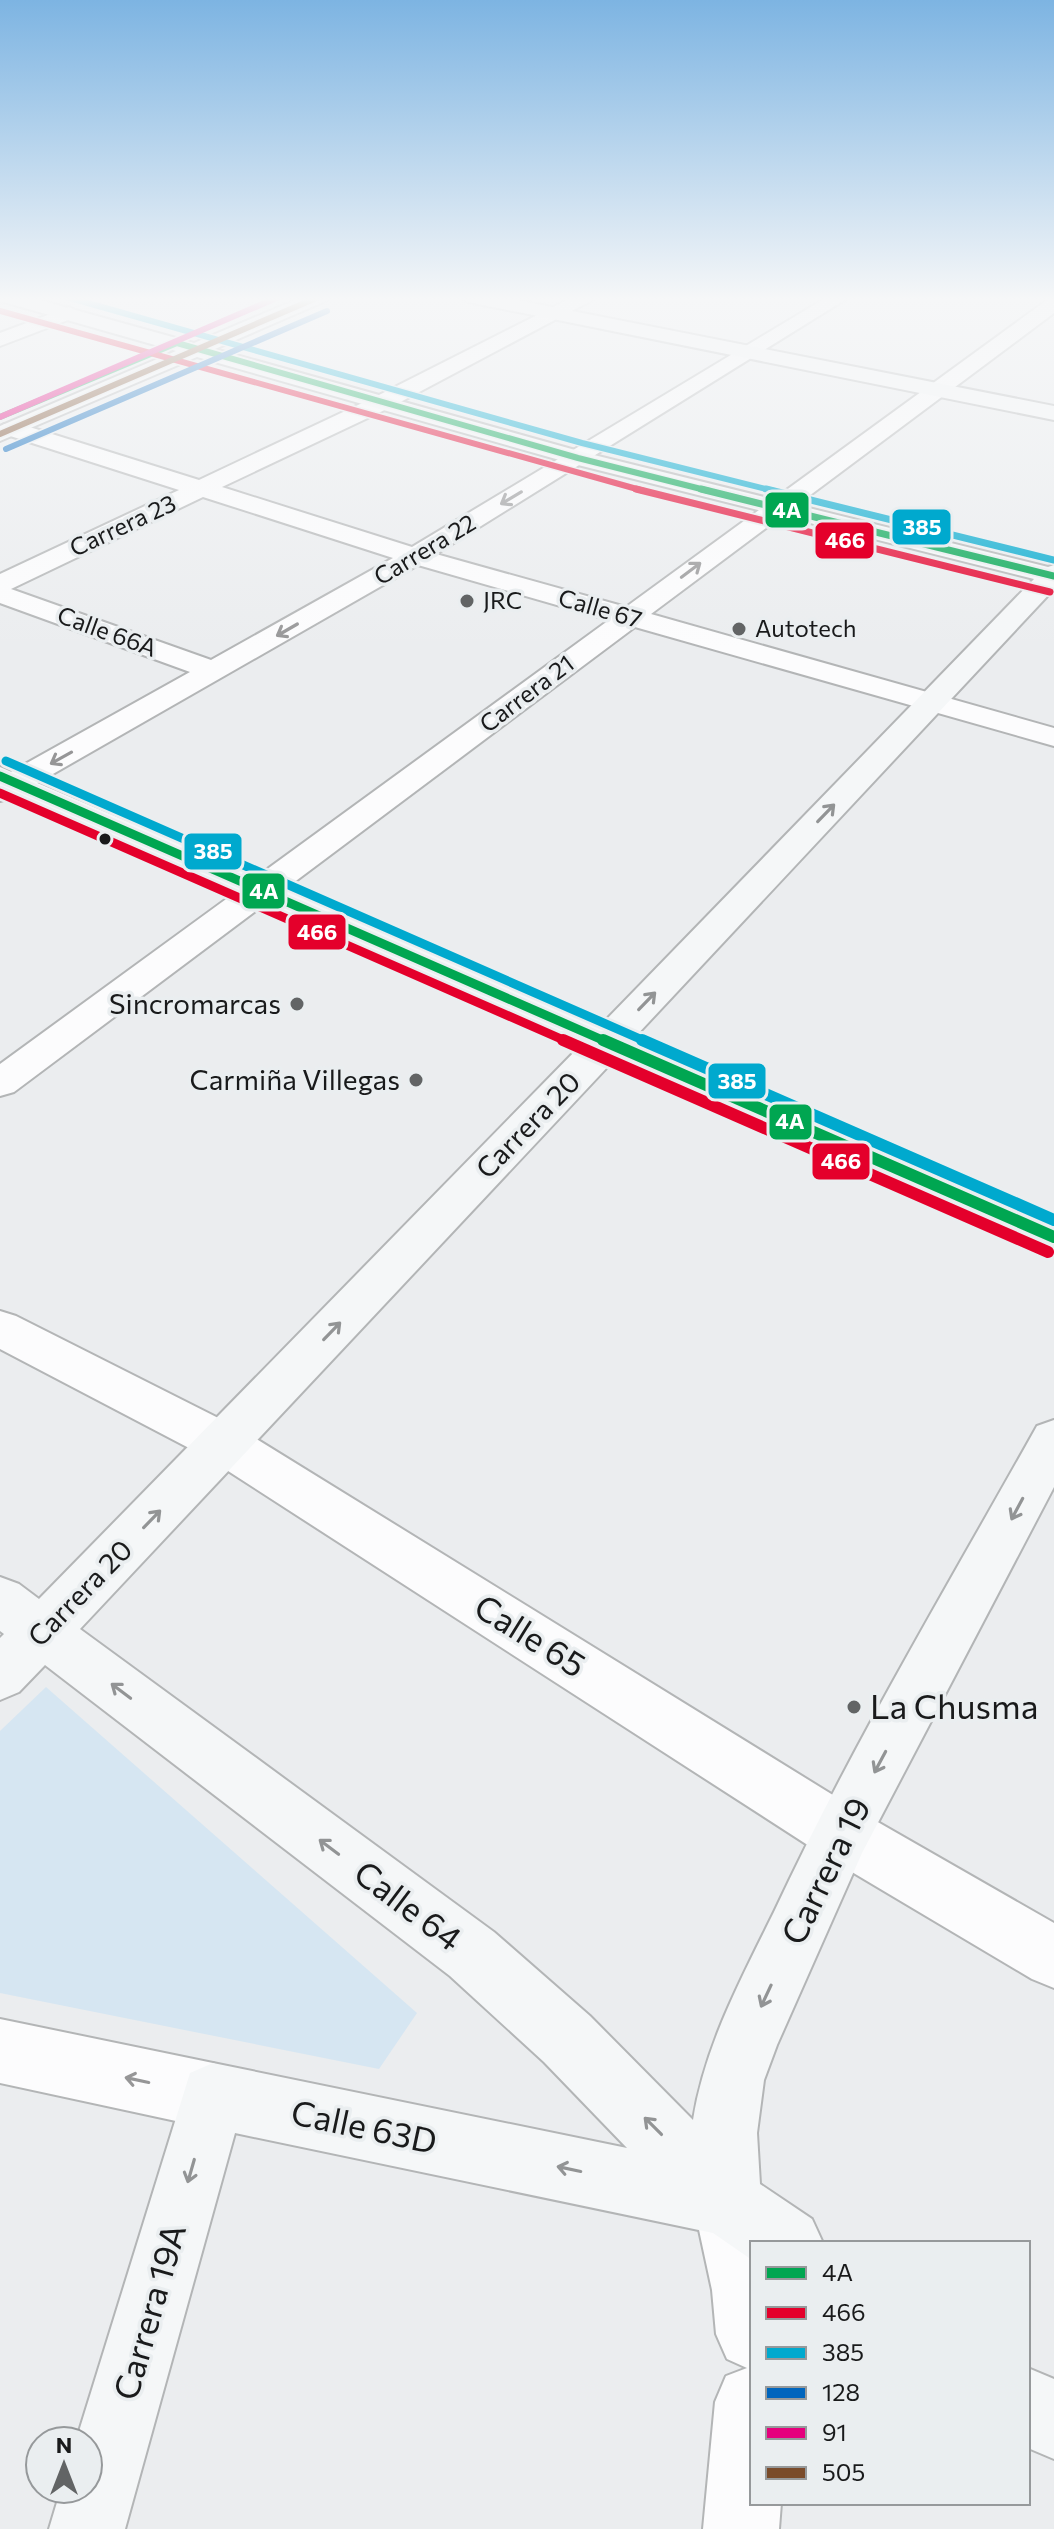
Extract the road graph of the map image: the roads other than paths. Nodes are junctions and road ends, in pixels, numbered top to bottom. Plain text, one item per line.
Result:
1 (31, 414) edge
2 (36, 414) edge
3 (358, 414) edge
4 (425, 414) edge
5 (649, 414) edge
6 (903, 414) edge
7 (4, 427) edge
8 (578, 458) junction
9 (202, 488) junction
10 (776, 507) junction
11 (415, 556) junction
12 (1053, 575) edge
13 (0, 584) edge
14 (0, 594) edge
15 (629, 617) junction
16 (215, 671) junction
17 (931, 702) junction
18 (1054, 737) edge
19 (5, 783) edge
20 (264, 892) junction
21 (608, 1042) junction
22 (0, 1083) edge
23 (1054, 1237) edge
24 (0, 1328) edge
25 (1054, 1440) edge
26 (225, 1444) junction
27 (22, 1615) edge
28 (0, 1675) edge
29 (841, 1833) junction
30 (1054, 1957) edge
31 (0, 2051) edge
32 (213, 2096) junction
33 (727, 2202) junction
34 (785, 2241) edge
35 (750, 2316) edge
36 (1030, 2406) edge
37 (1054, 2422) edge
38 (750, 2425) edge
39 (87, 2529) edge
40 (741, 2529) edge

1 - 7 main road
2 - 7 main road
3 - 9 street, Carrera 23
4 - 8 main road
5 - 8 street, Carrera 22
6 - 10 street, Carrera 21
7 - 9 street, Calle 67
8 - 10 main road
8 -> 11 street, Carrera 22
9 - 11 street, Calle 67
9 - 13 street, Carrera 23
10 - 12 main road
15 -> 10 street, Carrera 21
11 - 15 street, Calle 67
11 -> 16 street, Carrera 22
12 - 17 main road, Carrera 20
14 - 16 street, Calle 66A
15 - 17 street, Calle 67
15 - 20 street, Carrera 21
16 -> 19 street, Carrera 22
17 - 18 street, Calle 67
21 -> 17 main road, Carrera 20
19 - 20 main road
20 - 21 main road
20 - 22 street, Carrera 21
21 - 23 main road
26 -> 21 main road, Carrera 20
24 - 26 street, Calle 65
25 -> 29 main road, Carrera 19
27 -> 26 main road, Carrera 20
26 - 29 street, Calle 65
27 - 28 main road, Carrera 20
33 -> 27 main road, Calle 64
29 - 30 street, Calle 65
29 -> 33 main road, Carrera 19
32 -> 31 street, Calle 63D
33 -> 32 main road, Calle 63D
32 -> 39 main road, Carrera 19A
33 - 34 main road, Calle 64
33 - 35 street, Carrera 19
36 - 37 main road
38 - 40 street

